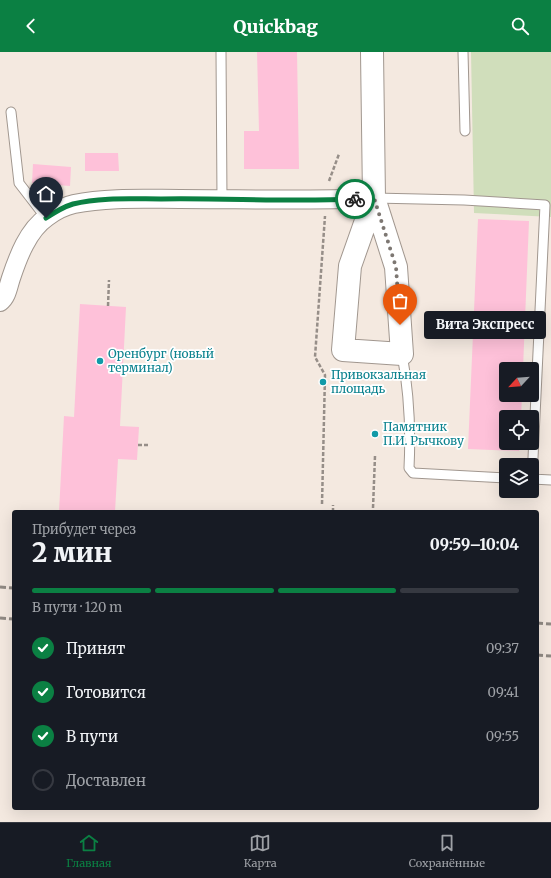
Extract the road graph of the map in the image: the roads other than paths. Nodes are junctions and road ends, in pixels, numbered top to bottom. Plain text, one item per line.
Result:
1 (221, 52) edge
2 (372, 52) edge
3 (463, 52) edge
4 (11, 112) dead end
5 (465, 131) dead end
6 (374, 198) junction
7 (222, 199) junction
8 (46, 218) junction
9 (0, 302) edge
10 (402, 354) junction
11 (533, 458) edge
12 (499, 478) edge
13 (539, 479) edge
14 (551, 480) edge

1 - 7 lane
2 - 6 main road
3 - 5 lane
4 - 8 lane
6 - 7 street
6 - 10 main road
6 - 10 main road
6 - 11 lane
7 - 8 street
8 - 9 street
10 - 12 lane
13 - 14 lane

